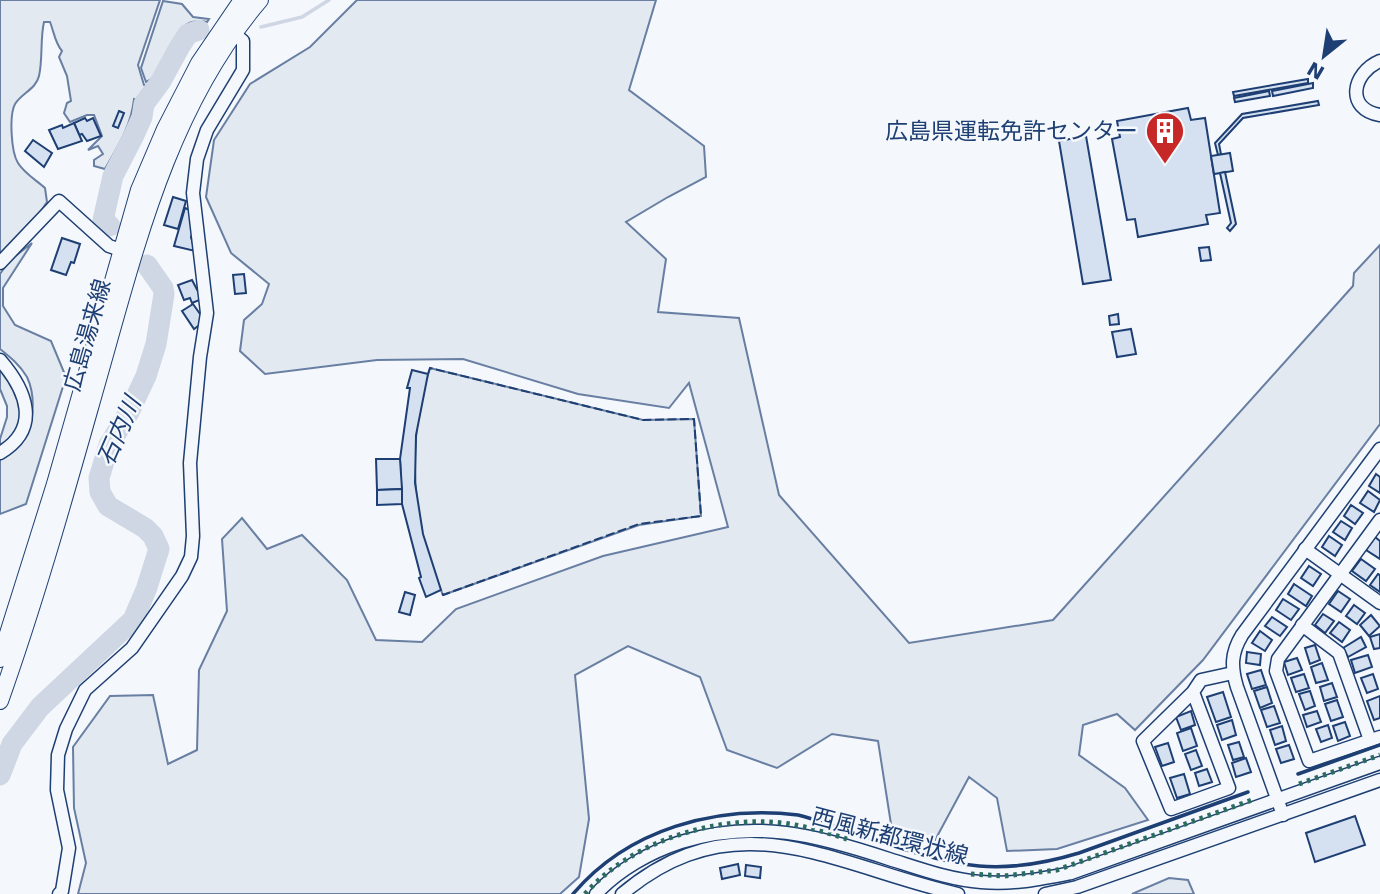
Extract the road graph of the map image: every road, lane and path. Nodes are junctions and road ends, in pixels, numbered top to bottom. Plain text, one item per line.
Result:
1 (252, 1) edge
2 (229, 30) junction
3 (1380, 61) edge
4 (1380, 116) edge
5 (121, 250) junction
6 (0, 263) edge
7 (0, 360) edge
8 (1380, 449) edge
9 (0, 453) edge
10 (1380, 522) edge
11 (1305, 549) junction
12 (1340, 573) junction
13 (1380, 603) edge
14 (1302, 625) junction
15 (0, 659) edge
16 (1233, 673) junction
17 (1193, 692) junction
18 (0, 701) edge
19 (1375, 738) edge
20 (1380, 763) edge
21 (1380, 780) edge
22 (1278, 800) junction
23 (1283, 815) junction
24 (60, 894) edge
25 (596, 894) edge
26 (622, 894) edge
27 (958, 894) edge
28 (1045, 894) edge

1 - 2 main road, 広島湯来線
2 - 5 main road, 広島湯来線
2 - 18 main road, 広島湯来線
2 - 24 street
3 - 4 street
5 - 6 street
5 - 15 main road, 広島湯来線
7 - 9 street
8 - 11 street
10 - 12 street
11 - 12 street
11 - 16 street
12 - 13 street
12 - 14 street
14 - 19 street
14 - 19 street
16 - 17 street
16 - 22 street
17 - 17 street
20 - 22 street, 西風新都環状線
21 - 23 street
22 - 23 street
22 - 25 street, 西風新都環状線
23 - 28 street
26 - 27 street, 西風新都環状線

